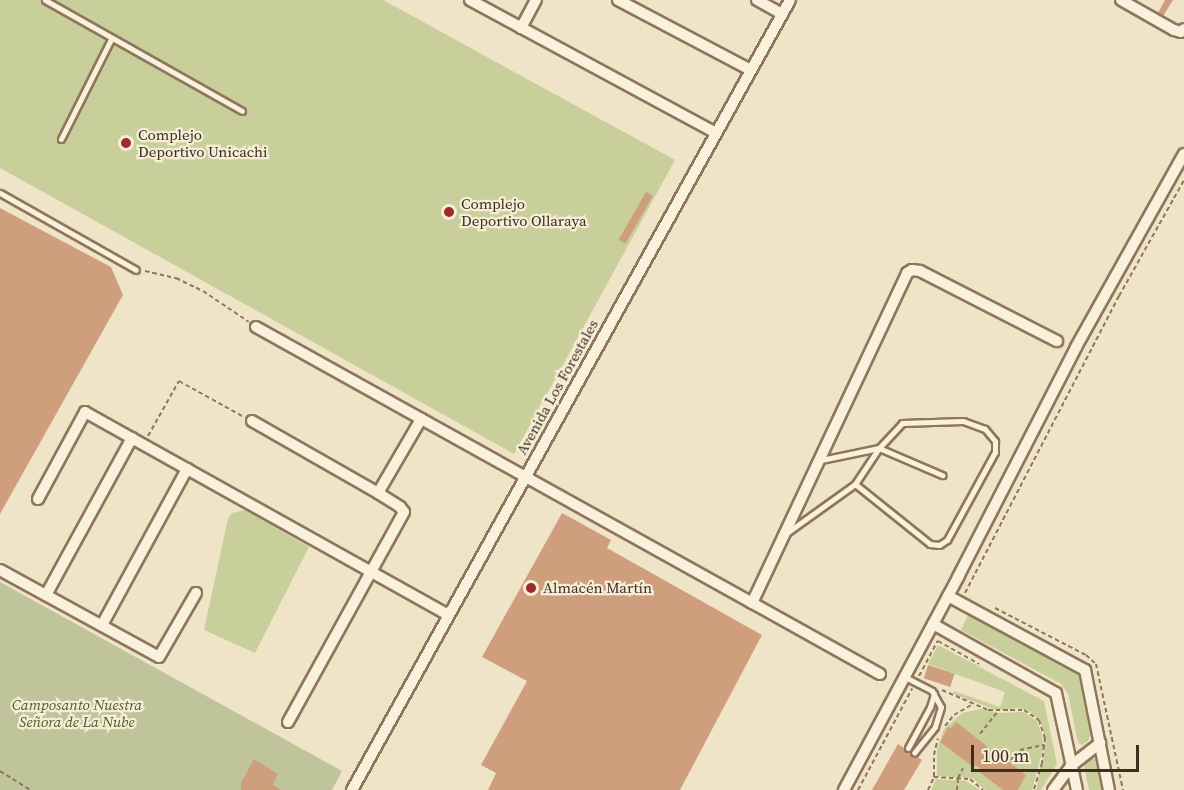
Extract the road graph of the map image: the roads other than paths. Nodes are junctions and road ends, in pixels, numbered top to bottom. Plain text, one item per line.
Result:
1 (45, 0) edge
2 (470, 0) edge
3 (536, 0) edge
4 (618, 0) edge
5 (757, 0) edge
6 (790, 0) edge
7 (1121, 0) edge
8 (782, 14) junction
9 (521, 28) junction
10 (1184, 29) edge
11 (111, 39) junction
12 (751, 70) junction
13 (242, 111) dead end
14 (716, 133) junction
15 (61, 140) dead end
16 (1184, 154) edge
17 (0, 193) edge
18 (135, 270) road end
19 (256, 327) road end
20 (1057, 341) dead end
21 (421, 419) junction
22 (252, 421) road end
23 (132, 438) junction
24 (879, 448) junction
25 (819, 460) junction
26 (187, 469) junction
27 (942, 475) dead end
28 (525, 477) junction
29 (855, 484) junction
30 (378, 493) junction
31 (38, 499) dead end
32 (784, 534) junction
33 (0, 570) edge
34 (373, 573) junction
35 (196, 593) dead end
36 (46, 595) junction
37 (948, 596) junction
38 (752, 603) junction
39 (448, 615) junction
40 (933, 624) junction
41 (102, 626) junction
42 (880, 674) dead end
43 (904, 677) junction
44 (934, 694) junction
45 (288, 722) dead end
46 (1100, 743) junction
47 (908, 748) dead end
48 (914, 753) dead end
49 (1072, 765) junction
50 (352, 790) edge
51 (843, 790) edge
52 (1053, 790) edge
53 (1077, 790) edge
54 (1109, 790) edge

1 - 11 lane
2 - 9 street
3 - 9 street
4 - 12 street
5 - 8 street
6 - 8 street, Avenida Los Forestales
7 - 10 street
8 - 12 street, Avenida Los Forestales
9 - 14 street
11 - 13 lane
11 - 15 lane
12 - 14 street, Avenida Los Forestales
14 - 28 street, Avenida Los Forestales
16 - 37 street
17 - 18 lane
19 - 21 street
20 - 25 street
21 - 28 street
21 - 30 street
22 - 30 street
23 - 26 street
23 - 31 street
23 - 36 street
24 - 25 lane
24 - 27 lane
24 - 29 lane
24 - 29 lane
25 - 32 street
26 - 34 street
26 - 41 street
28 - 38 street
28 - 39 street, Avenida Los Forestales
29 - 32 lane
30 - 34 street
32 - 38 street
33 - 36 street
34 - 39 street
34 - 45 street
35 - 41 street
36 - 41 street
37 - 40 street
37 - 46 street
38 - 42 street
39 - 50 street, Avenida Los Forestales
40 - 43 street
40 - 49 street
43 - 44 lane
43 - 51 street
44 - 47 lane
44 - 48 lane
46 - 49 street
46 - 54 street
49 - 52 street
49 - 53 street

